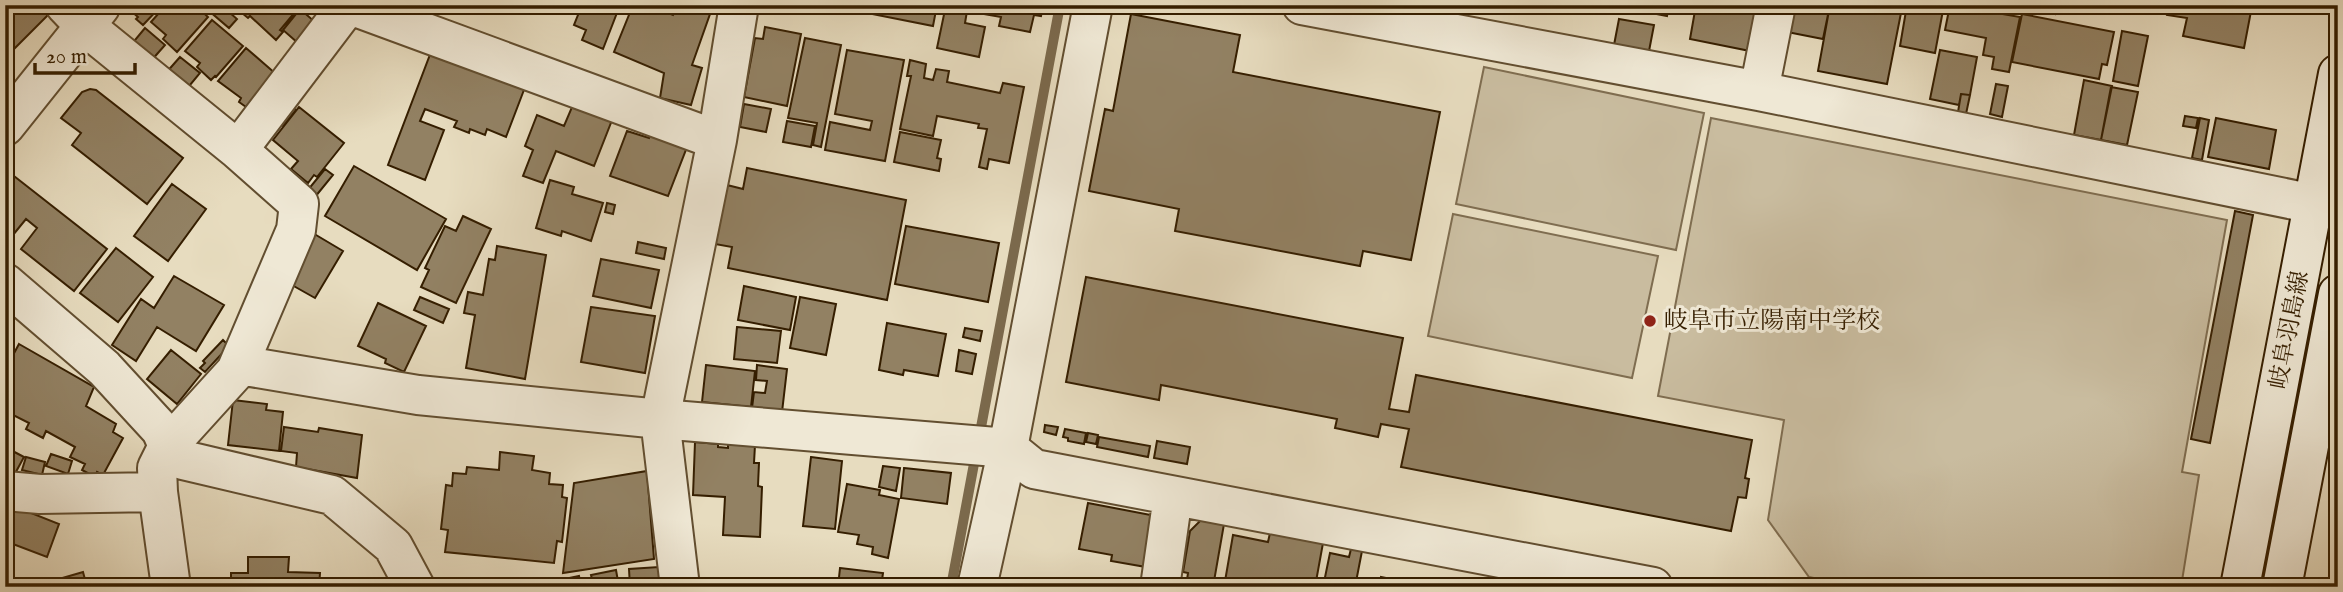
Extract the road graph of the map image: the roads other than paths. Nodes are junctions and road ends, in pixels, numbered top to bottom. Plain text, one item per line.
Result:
1 (349, 5) edge
2 (739, 5) edge
3 (1093, 5) edge
4 (1302, 5) edge
5 (1776, 5) edge
6 (84, 12) edge
7 (2338, 74) edge
8 (1759, 91) junction
9 (5, 126) edge
10 (717, 140) junction
11 (238, 150) junction
12 (2314, 204) junction
13 (5, 283) edge
14 (2338, 294) edge
15 (239, 365) junction
16 (660, 419) junction
17 (168, 446) junction
18 (1008, 448) junction
19 (5, 492) edge
20 (158, 492) junction
21 (1173, 496) junction
22 (171, 587) edge
23 (415, 587) edge
24 (680, 587) edge
25 (977, 587) edge
26 (1160, 587) edge
27 (1653, 587) edge
28 (2240, 587) edge
29 (2281, 587) edge

1 - 10 street
1 - 11 street
2 - 10 street
3 - 18 street
4 - 8 street
5 - 8 street
6 - 9 street
6 - 11 street
7 - 12 street, 岐阜羽島線
8 - 12 street
10 - 16 street
11 - 15 street
12 - 28 street, 岐阜羽島線
13 - 17 street
14 - 29 street, 岐阜羽島線
15 - 16 street
15 - 17 street
16 - 18 street
16 - 24 street
17 - 20 street
17 - 23 street
18 - 21 street
18 - 25 street
19 - 20 street
20 - 22 street
21 - 26 street
21 - 27 street

